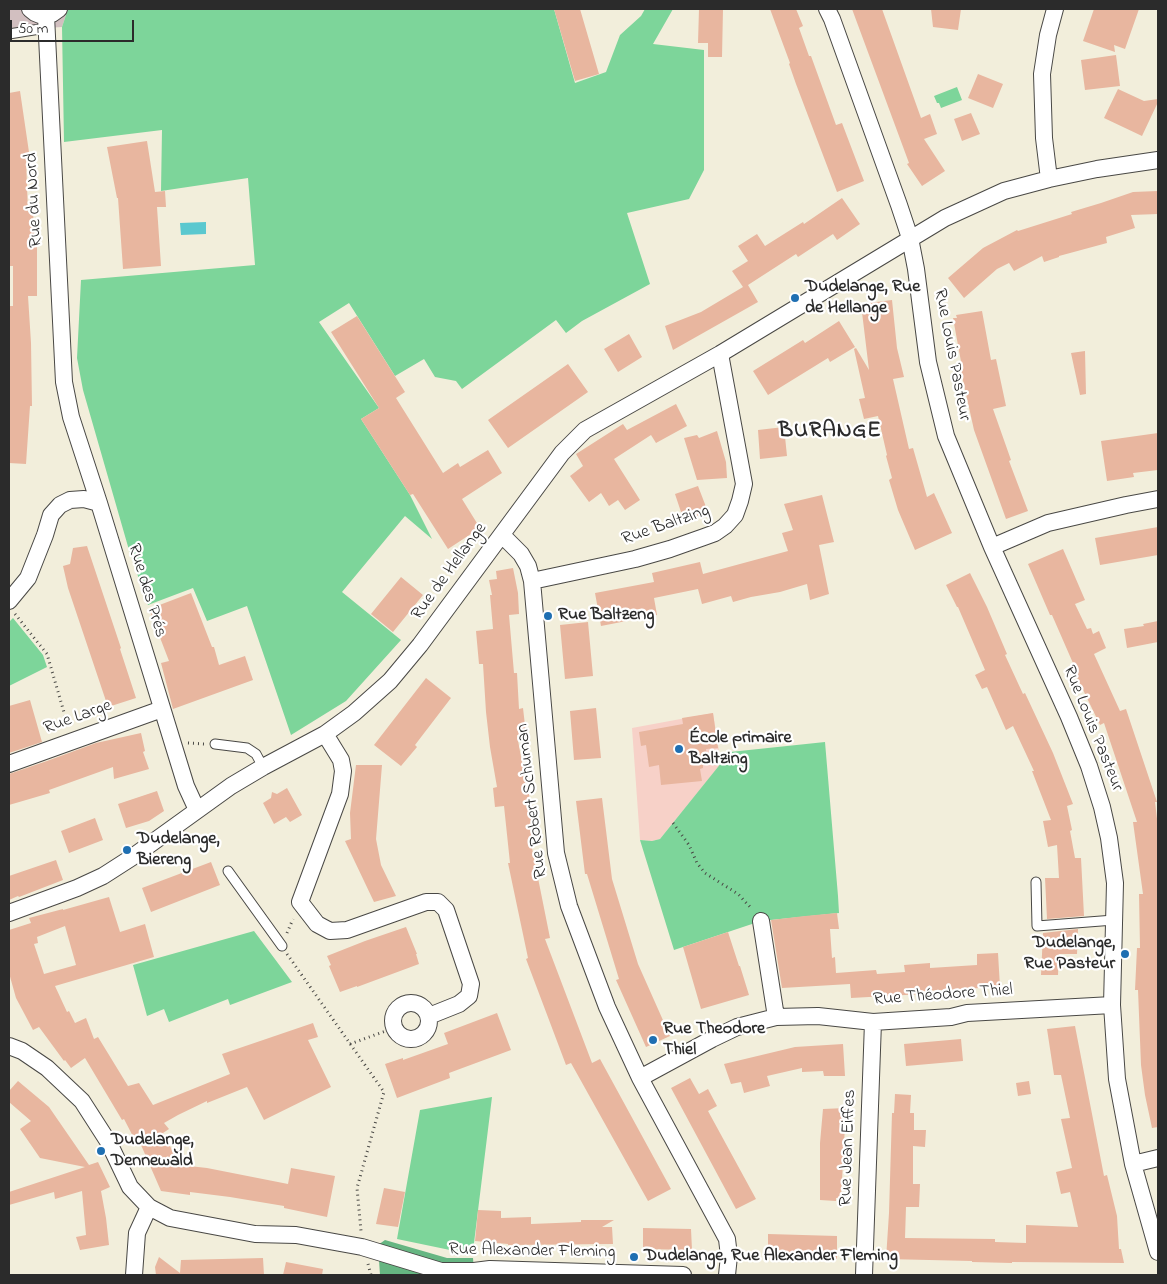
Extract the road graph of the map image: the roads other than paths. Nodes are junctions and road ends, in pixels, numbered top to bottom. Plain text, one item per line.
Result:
1 (30, 9) edge
2 (827, 9) edge
3 (1055, 9) edge
4 (51, 17) edge
5 (9, 34) edge
6 (1158, 160) edge
7 (1049, 179) junction
8 (910, 238) junction
9 (720, 354) junction
10 (64, 382) joint
11 (1158, 499) edge
12 (99, 503) junction
13 (502, 535) junction
14 (992, 547) junction
15 (532, 581) junction
16 (11, 607) edge
17 (162, 709) junction
18 (325, 734) junction
19 (215, 744) road end
20 (9, 764) edge
21 (262, 767) junction
22 (197, 810) junction
23 (228, 871) dead end
24 (1036, 882) dead end
25 (9, 913) edge
26 (1114, 920) junction
27 (761, 921) dead end
28 (282, 946) road end
29 (1112, 1005) junction
30 (429, 1016) junction
31 (776, 1017) junction
32 (873, 1022) junction
33 (9, 1046) edge
34 (640, 1078) junction
35 (1158, 1158) edge
36 (1132, 1164) junction
37 (149, 1207) junction
38 (1158, 1252) edge
39 (134, 1275) edge
40 (683, 1275) edge
41 (726, 1275) edge
42 (864, 1275) edge

1 - 4 street
2 - 8 street, Rue Louis Pasteur
3 - 7 street
4 - 5 lane
4 - 10 street, Rue du Nord
6 - 7 street, Rue de Hellange
7 - 8 street, Rue de Hellange
8 - 9 street, Rue de Hellange
8 - 14 street, Rue Louis Pasteur
9 - 13 street, Rue de Hellange
9 - 15 street, Rue Baltzing
10 - 12 street, Rue des Prés
11 - 14 street
12 - 16 street
12 - 17 street, Rue des Prés
13 - 15 street, Rue Robert Schuman
13 - 18 street, Rue de Hellange
14 - 26 street, Rue Louis Pasteur
15 - 34 street, Rue Robert Schuman
17 - 20 street, Rue Large
17 - 22 street, Rue des Prés
18 - 21 street, Rue de Hellange
18 - 30 street
19 - 21 lane
21 - 22 street, Rue de Hellange
22 - 25 street, Rue de Hellange
23 - 28 lane
24 - 26 lane
26 - 29 street, Rue Louis Pasteur
27 - 31 street
29 - 32 street, Rue Théodore Thiel
29 - 36 street, Rue Louis Pasteur
30 - 30 street
31 - 32 street, Rue Théodore Thiel
31 - 34 street, Rue Théodore Thiel
32 - 42 street, Rue Jean Eiffes
33 - 37 street, Rue Alexander Fleming
34 - 41 street, Rue Robert Schuman
35 - 36 street
36 - 38 street, Rue Louis Pasteur
37 - 39 street
37 - 40 street, Rue Alexander Fleming

